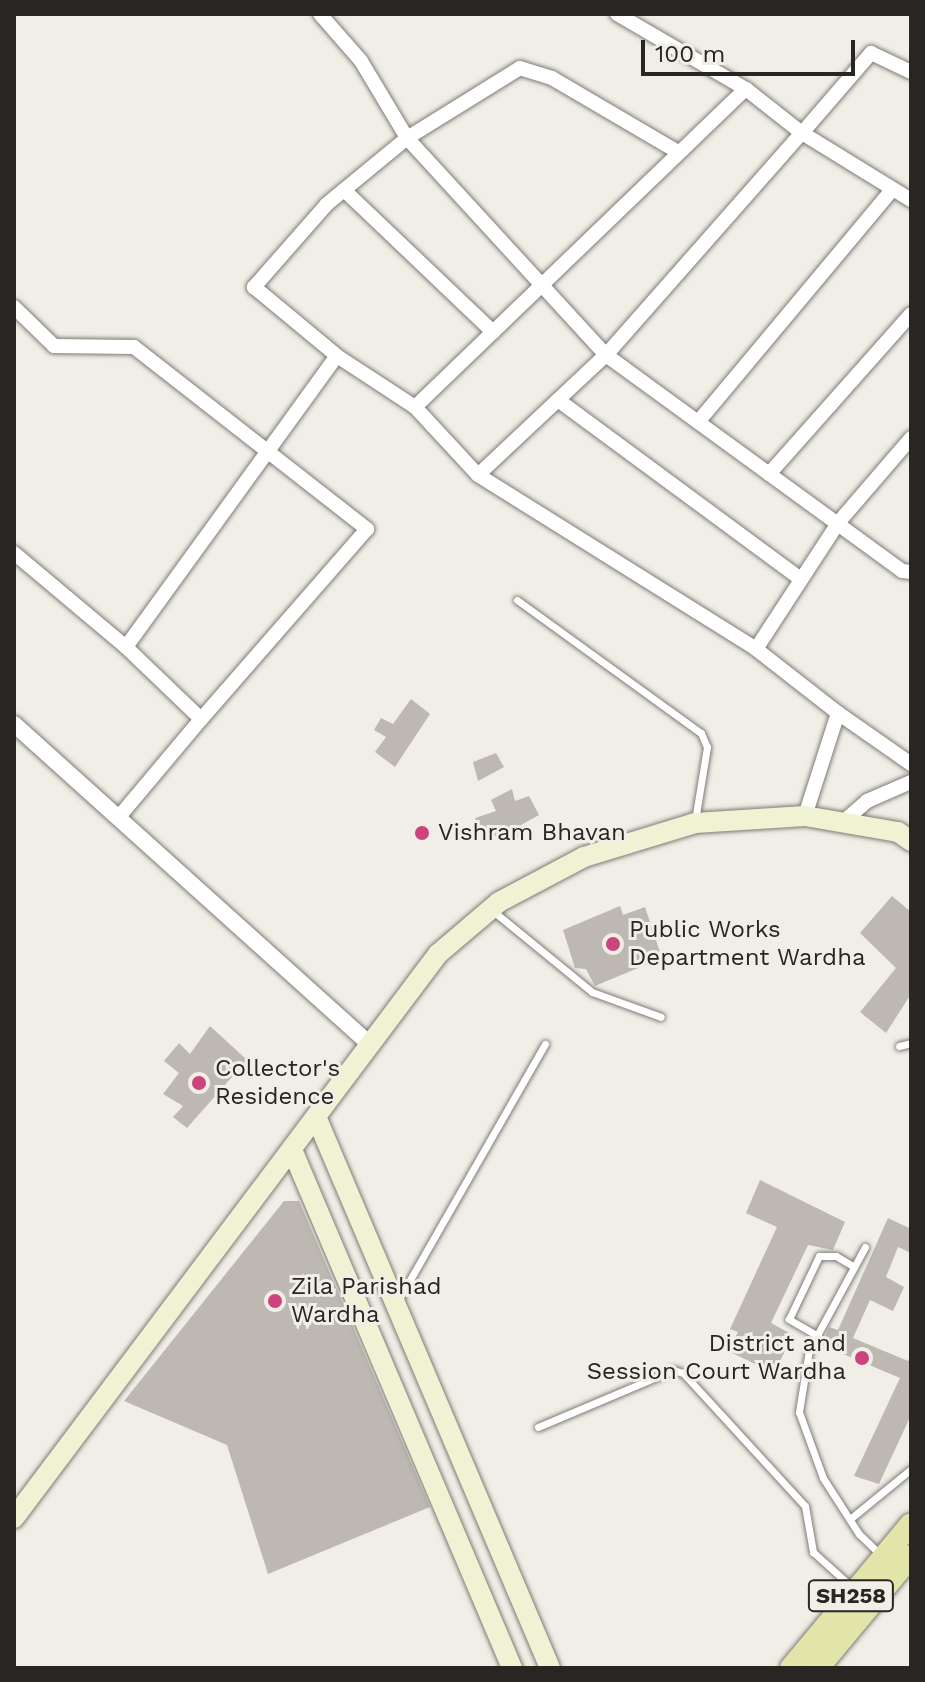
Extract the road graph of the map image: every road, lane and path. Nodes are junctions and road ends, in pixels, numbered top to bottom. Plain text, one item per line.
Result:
1 (320, 14) edge
2 (617, 14) edge
3 (911, 72) edge
4 (746, 89) junction
5 (802, 133) junction
6 (407, 138) junction
7 (678, 152) junction
8 (344, 190) junction
9 (891, 191) junction
10 (911, 200) edge
11 (542, 286) junction
12 (14, 307) edge
13 (911, 314) edge
14 (493, 332) junction
15 (606, 355) junction
16 (337, 356) junction
17 (558, 400) junction
18 (415, 407) junction
19 (698, 422) junction
20 (911, 438) edge
21 (270, 448) junction
22 (769, 474) junction
23 (478, 475) junction
24 (838, 523) junction
25 (14, 553) edge
26 (911, 572) edge
27 (799, 578) junction
28 (517, 600) dead end
29 (126, 647) junction
30 (756, 649) junction
31 (838, 713) junction
32 (201, 719) junction
33 (14, 724) edge
34 (911, 764) edge
35 (911, 782) edge
36 (805, 816) junction
37 (118, 818) junction
38 (843, 822) junction
39 (695, 823) junction
40 (911, 841) edge
41 (490, 909) junction
42 (661, 1017) dead end
43 (911, 1043) edge
44 (545, 1044) dead end
45 (370, 1045) junction
46 (899, 1046) dead end
47 (317, 1119) junction
48 (293, 1152) junction
49 (865, 1247) dead end
50 (854, 1267) junction
51 (395, 1305) junction
52 (818, 1336) junction
53 (538, 1427) dead end
54 (911, 1469) edge
55 (14, 1518) edge
56 (850, 1519) junction
57 (911, 1524) edge
58 (901, 1566) edge
59 (856, 1591) junction
60 (512, 1668) edge
61 (550, 1668) edge
62 (791, 1668) edge
63 (818, 1668) edge

1 - 6 street
2 - 4 street
3 - 5 street
4 - 5 street
4 - 7 street
5 - 9 street
5 - 15 street
6 - 7 street
6 - 8 street
6 - 11 street
7 - 11 street
8 - 14 street
8 - 16 street
9 - 10 street
9 - 19 street
11 - 14 street
11 - 15 street
12 - 21 street
13 - 22 street
14 - 18 street
15 - 17 street
15 - 19 street
16 - 18 street
16 - 21 street
17 - 23 street
17 - 27 street
18 - 23 street
19 - 22 street
20 - 24 street
21 - 29 street
21 - 32 street
22 - 24 street
23 - 30 street
24 - 26 street
24 - 27 street
25 - 29 street
27 - 30 street
28 - 39 lane
29 - 32 street
30 - 31 street
31 - 34 street
31 - 36 street
32 - 37 street
33 - 37 street
35 - 38 street
36 - 38 main road
36 - 39 main road
37 - 45 street
38 - 40 main road
39 - 41 main road
41 - 42 lane
41 - 45 main road
43 - 46 lane
44 - 51 lane
45 - 47 main road
47 - 48 main road
47 - 51 main road
48 - 55 main road
48 - 60 main road
49 - 50 lane
50 - 52 lane
50 - 52 lane
51 - 61 main road
52 - 56 lane
53 - 59 lane
54 - 56 lane
56 - 58 lane
57 - 58 main road, SH258
58 - 59 main road, SH258
58 - 63 main road, SH258
59 - 62 main road, SH258

